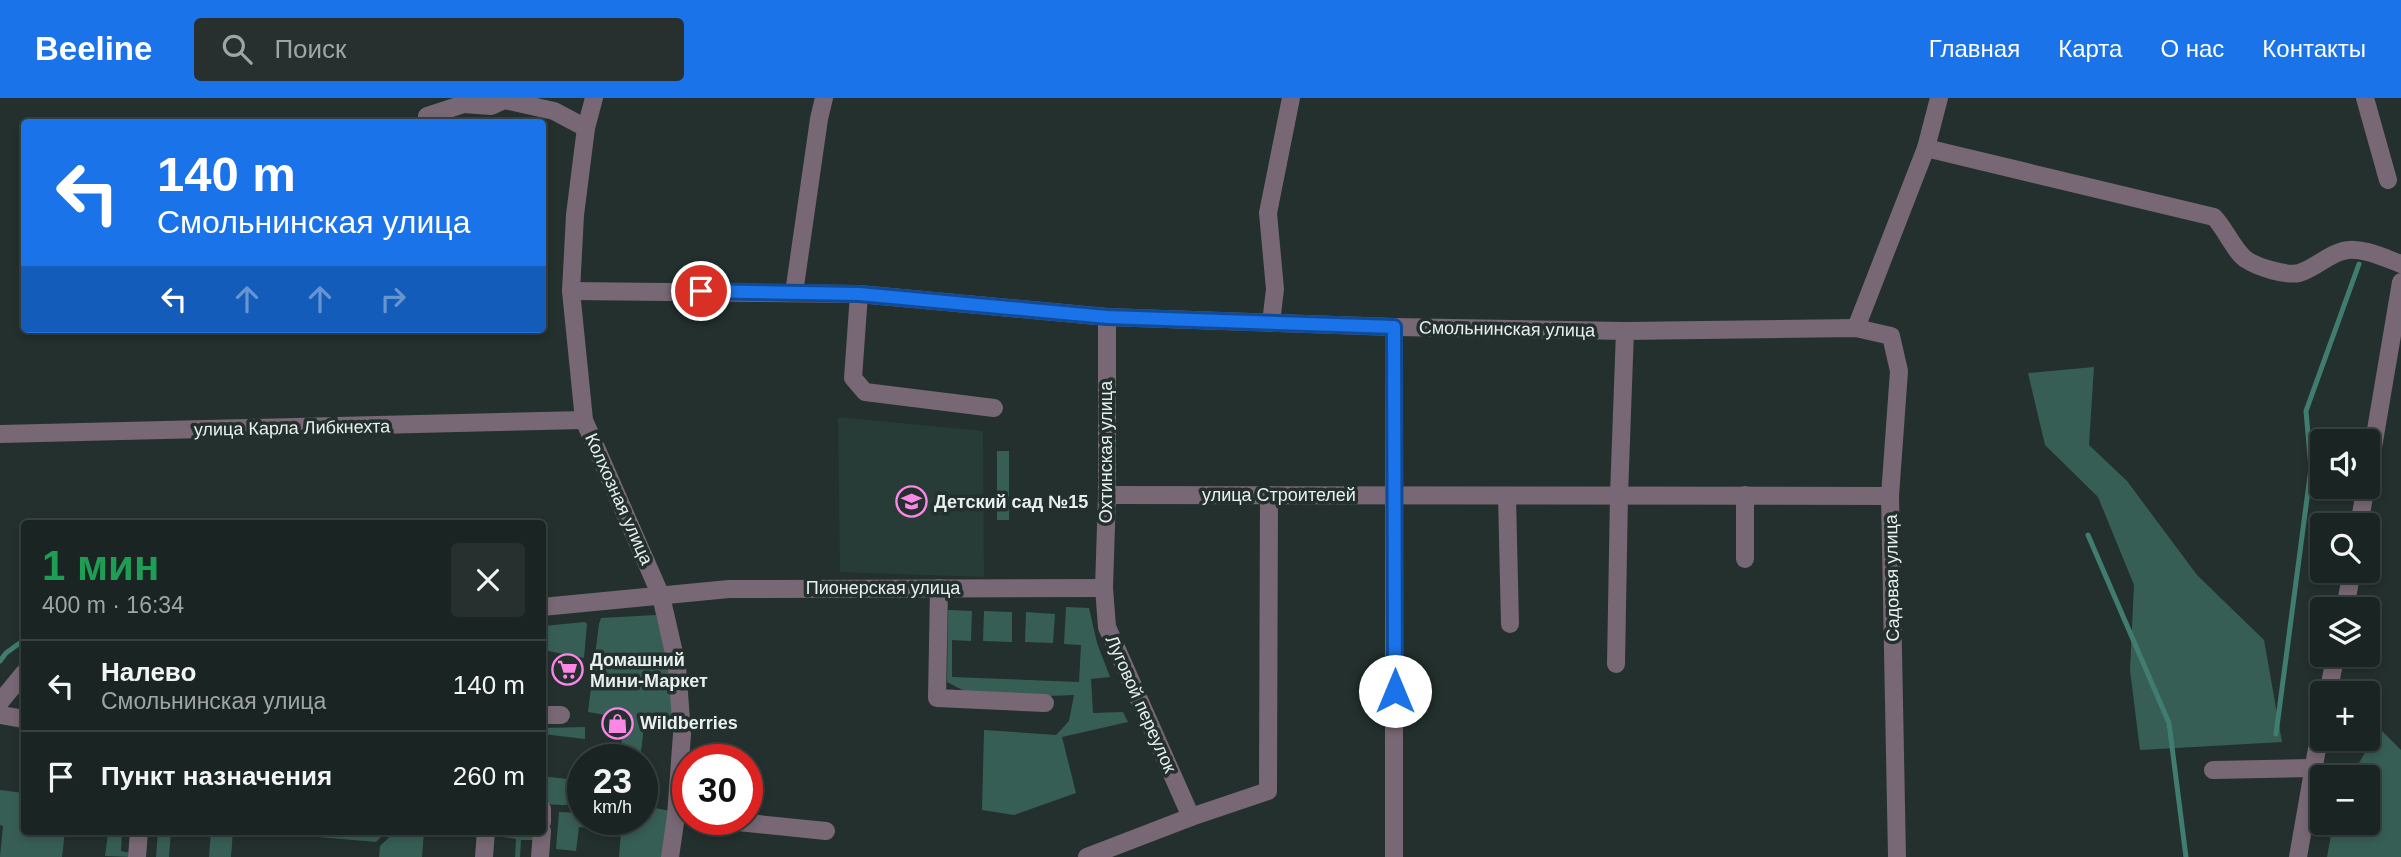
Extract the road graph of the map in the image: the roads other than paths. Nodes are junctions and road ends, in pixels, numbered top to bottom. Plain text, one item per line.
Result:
1 (594, 98) edge
2 (824, 98) edge
3 (1291, 98) edge
4 (1939, 98) edge
5 (2365, 98) edge
6 (428, 116) dead end
7 (586, 128) junction
8 (1926, 148) junction
9 (2388, 180) dead end
10 (2401, 264) edge
11 (2401, 282) edge
12 (571, 291) junction
13 (794, 293) junction
14 (859, 294) junction
15 (1107, 317) junction
16 (1271, 323) junction
17 (1394, 327) junction
18 (1856, 328) junction
19 (1625, 331) junction
20 (993, 408) dead end
21 (584, 420) junction
22 (2376, 429) edge
23 (0, 434) edge
24 (1107, 495) junction
25 (1269, 495) junction
26 (1393, 495) junction
27 (1619, 495) junction
28 (1745, 495) junction
29 (1507, 496) junction
30 (1890, 496) junction
31 (1745, 559) dead end
32 (939, 588) junction
33 (1104, 588) junction
34 (661, 596) junction
35 (546, 607) edge
36 (1510, 624) dead end
37 (1616, 664) dead end
38 (21, 677) edge
39 (0, 702) edge
40 (1045, 703) dead end
41 (0, 715) edge
42 (546, 715) edge
43 (562, 715) dead end
44 (21, 718) edge
45 (682, 744) edge
46 (2310, 768) edge
47 (2213, 770) dead end
48 (2310, 781) edge
49 (1191, 817) junction
50 (763, 825) edge
51 (826, 831) dead end
52 (139, 835) edge
53 (486, 835) edge
54 (542, 835) edge
55 (676, 835) edge
56 (137, 857) edge
57 (484, 857) edge
58 (540, 857) edge
59 (670, 857) edge
60 (1087, 857) edge
61 (1394, 857) edge
62 (1897, 857) edge
63 (2298, 857) edge

1 - 7 street, Колхозная улица
2 - 13 street
3 - 16 street
4 - 8 street
5 - 9 street
6 - 7 street
7 - 12 street, Колхозная улица
8 - 10 street
8 - 18 street
11 - 22 street
12 - 13 street, Смольнинская улица
12 - 21 street, Колхозная улица
13 - 14 street, Смольнинская улица
14 - 15 street, Смольнинская улица
14 - 20 street
15 - 16 street, Смольнинская улица
15 - 24 street, Охтинская улица
16 - 17 street, Смольнинская улица
17 - 19 street, Смольнинская улица
17 - 26 street
18 - 19 street, Смольнинская улица
18 - 30 street, Садовая улица
19 - 27 street
21 - 23 street, улица Карла Либкнехта
21 - 34 street, Колхозная улица
24 - 25 street, улица Строителей
24 - 33 street, Охтинская улица
25 - 26 street, улица Строителей
25 - 49 street
26 - 29 street, улица Строителей
26 - 61 street
27 - 28 street, улица Строителей
27 - 29 street, улица Строителей
27 - 37 street
28 - 30 street, улица Строителей
28 - 31 street
29 - 36 street
30 - 62 street, Садовая улица
32 - 33 street, Пионерская улица
32 - 34 street, Пионерская улица
32 - 40 street
33 - 49 street, Луговой переулок
34 - 35 street, Пионерская улица
34 - 45 street, Колхозная улица
38 - 39 street
41 - 44 street
42 - 43 street
46 - 47 street
48 - 63 street
49 - 60 street
50 - 51 street
52 - 56 street
53 - 57 street
54 - 58 street
55 - 59 street, Колхозная улица

